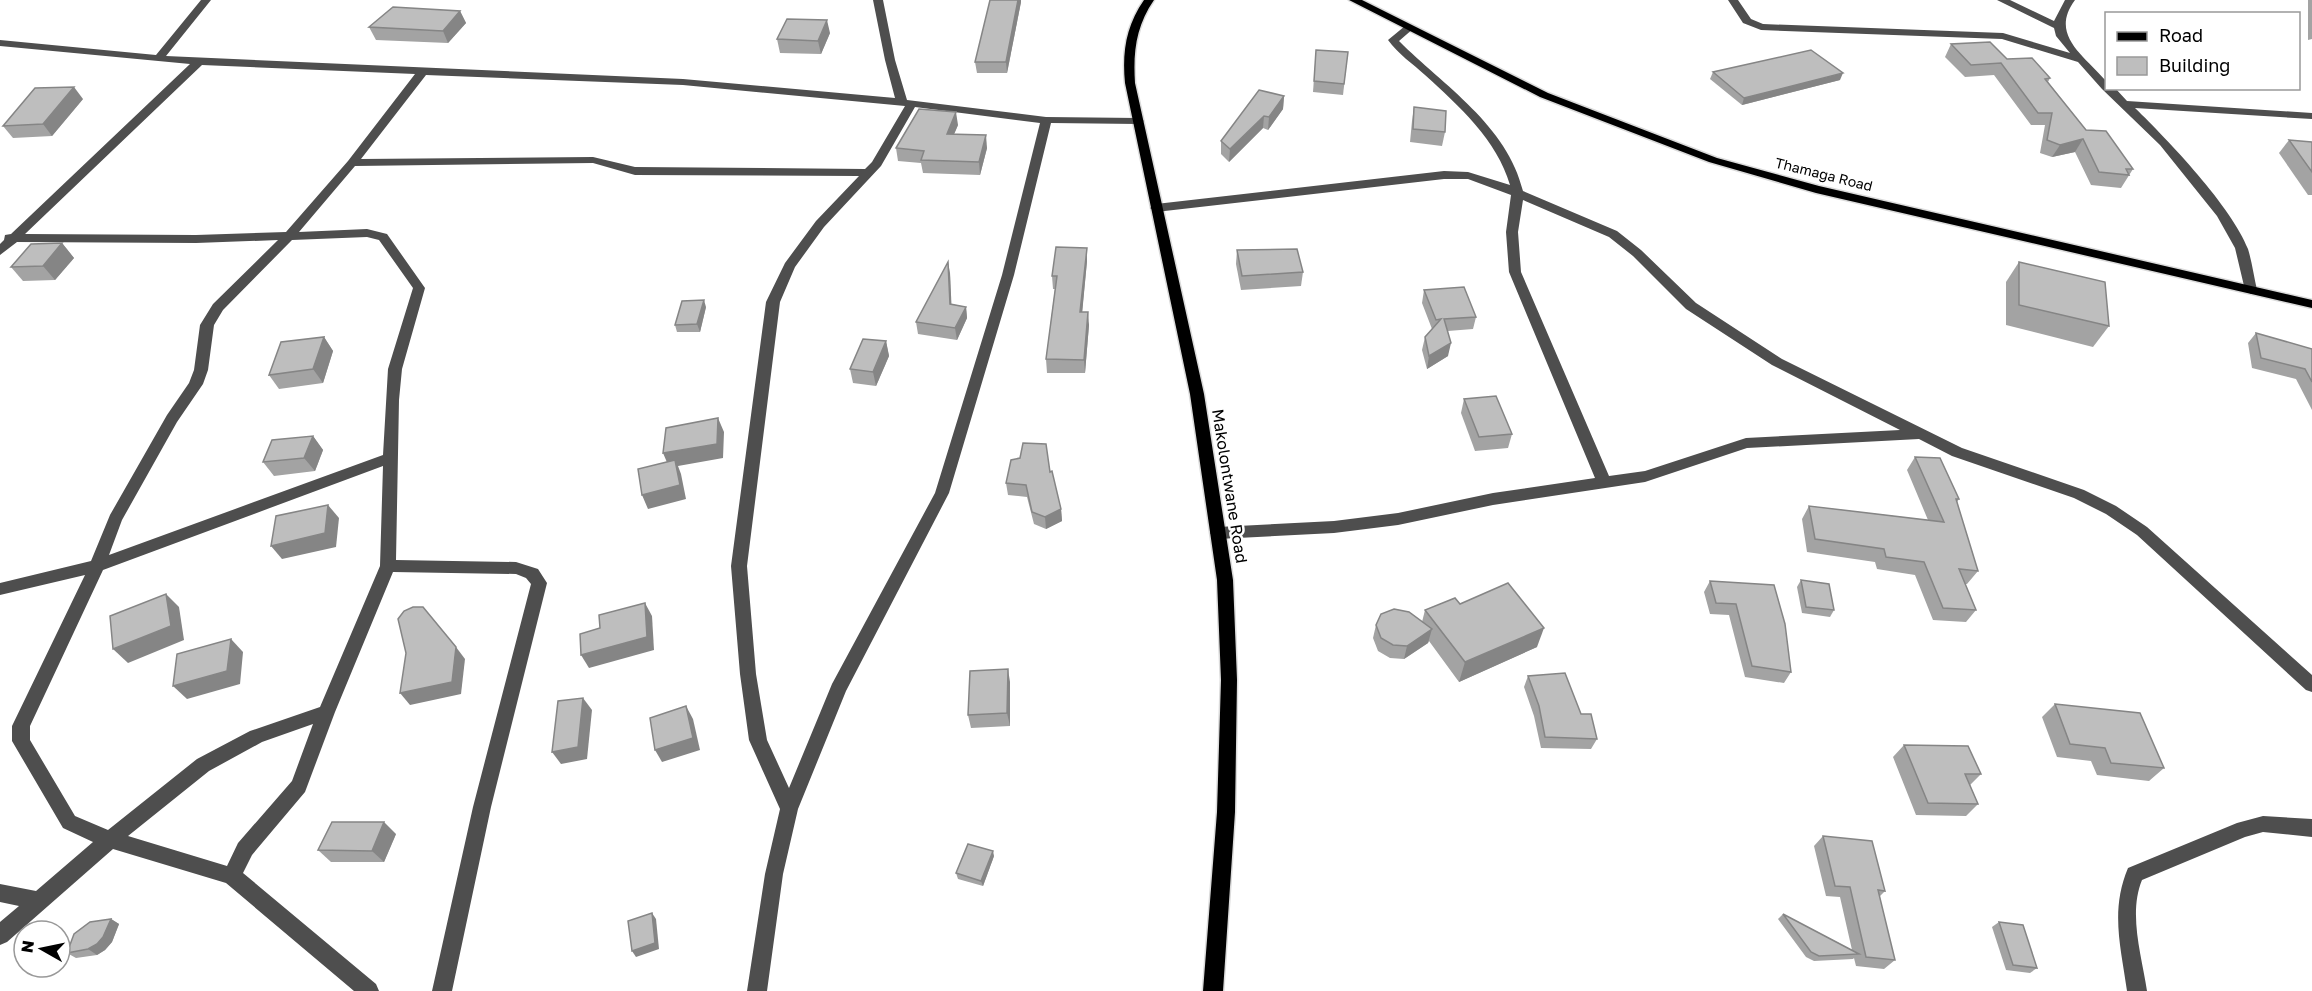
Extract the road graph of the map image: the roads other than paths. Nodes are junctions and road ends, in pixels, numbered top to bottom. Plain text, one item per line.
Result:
1 (206, 0) edge
2 (878, 0) edge
3 (1149, 0) edge
4 (1354, 0) edge
5 (1733, 0) edge
6 (2002, 0) edge
7 (2070, 0) edge
8 (2058, 26) junction
9 (1409, 28) junction
10 (0, 43) edge
11 (159, 58) junction
12 (2079, 59) junction
13 (199, 62) junction
14 (423, 71) junction
15 (2105, 86) edge
16 (2109, 90) edge
17 (907, 103) junction
18 (2124, 104) junction
19 (2312, 116) edge
20 (1046, 120) junction
21 (1138, 121) junction
22 (352, 163) junction
23 (870, 173) junction
24 (1518, 194) junction
25 (1156, 208) junction
26 (289, 236) junction
27 (0, 238) edge
28 (14, 238) junction
29 (0, 250) edge
30 (2251, 290) junction
31 (2312, 304) edge
32 (1921, 434) junction
33 (390, 458) junction
34 (1604, 482) junction
35 (1218, 533) junction
36 (97, 566) junction
37 (388, 566) junction
38 (0, 589) edge
39 (2312, 685) edge
40 (326, 712) junction
41 (789, 809) junction
42 (2312, 828) edge
43 (110, 839) junction
44 (231, 876) junction
45 (0, 893) edge
46 (40, 901) junction
47 (0, 935) edge
48 (369, 991) edge
49 (442, 991) edge
50 (756, 991) edge
51 (1213, 991) edge
52 (2138, 991) edge

1 - 11 street
2 - 17 street
3 - 21 main road, Makolontwane Road
4 - 9 main road, Thamaga Road
5 - 12 street
6 - 8 street
7 - 8 street
8 - 12 street
9 - 24 street
9 - 30 main road, Thamaga Road
10 - 11 street
11 - 13 street
12 - 15 street
13 - 14 street
13 - 28 street
14 - 17 street
14 - 22 street
16 - 18 street
17 - 20 street
17 - 23 street
18 - 19 street
18 - 30 street
20 - 21 street
20 - 41 street
21 - 25 main road, Makolontwane Road
22 - 23 street
22 - 26 street
23 - 41 street
24 - 25 street
24 - 32 street
24 - 34 street
25 - 35 main road, Makolontwane Road
26 - 28 street
26 - 33 street
26 - 36 street
27 - 28 street
28 - 29 street
30 - 31 main road, Thamaga Road
32 - 34 street
32 - 39 street
33 - 36 street
33 - 37 street
34 - 35 street
35 - 51 main road, Makolontwane Road
36 - 38 street
36 - 43 street
37 - 40 street
37 - 49 street
40 - 43 street
40 - 44 street
41 - 50 street
42 - 52 street
43 - 44 street
43 - 46 street
44 - 48 street
45 - 46 street
46 - 47 street

